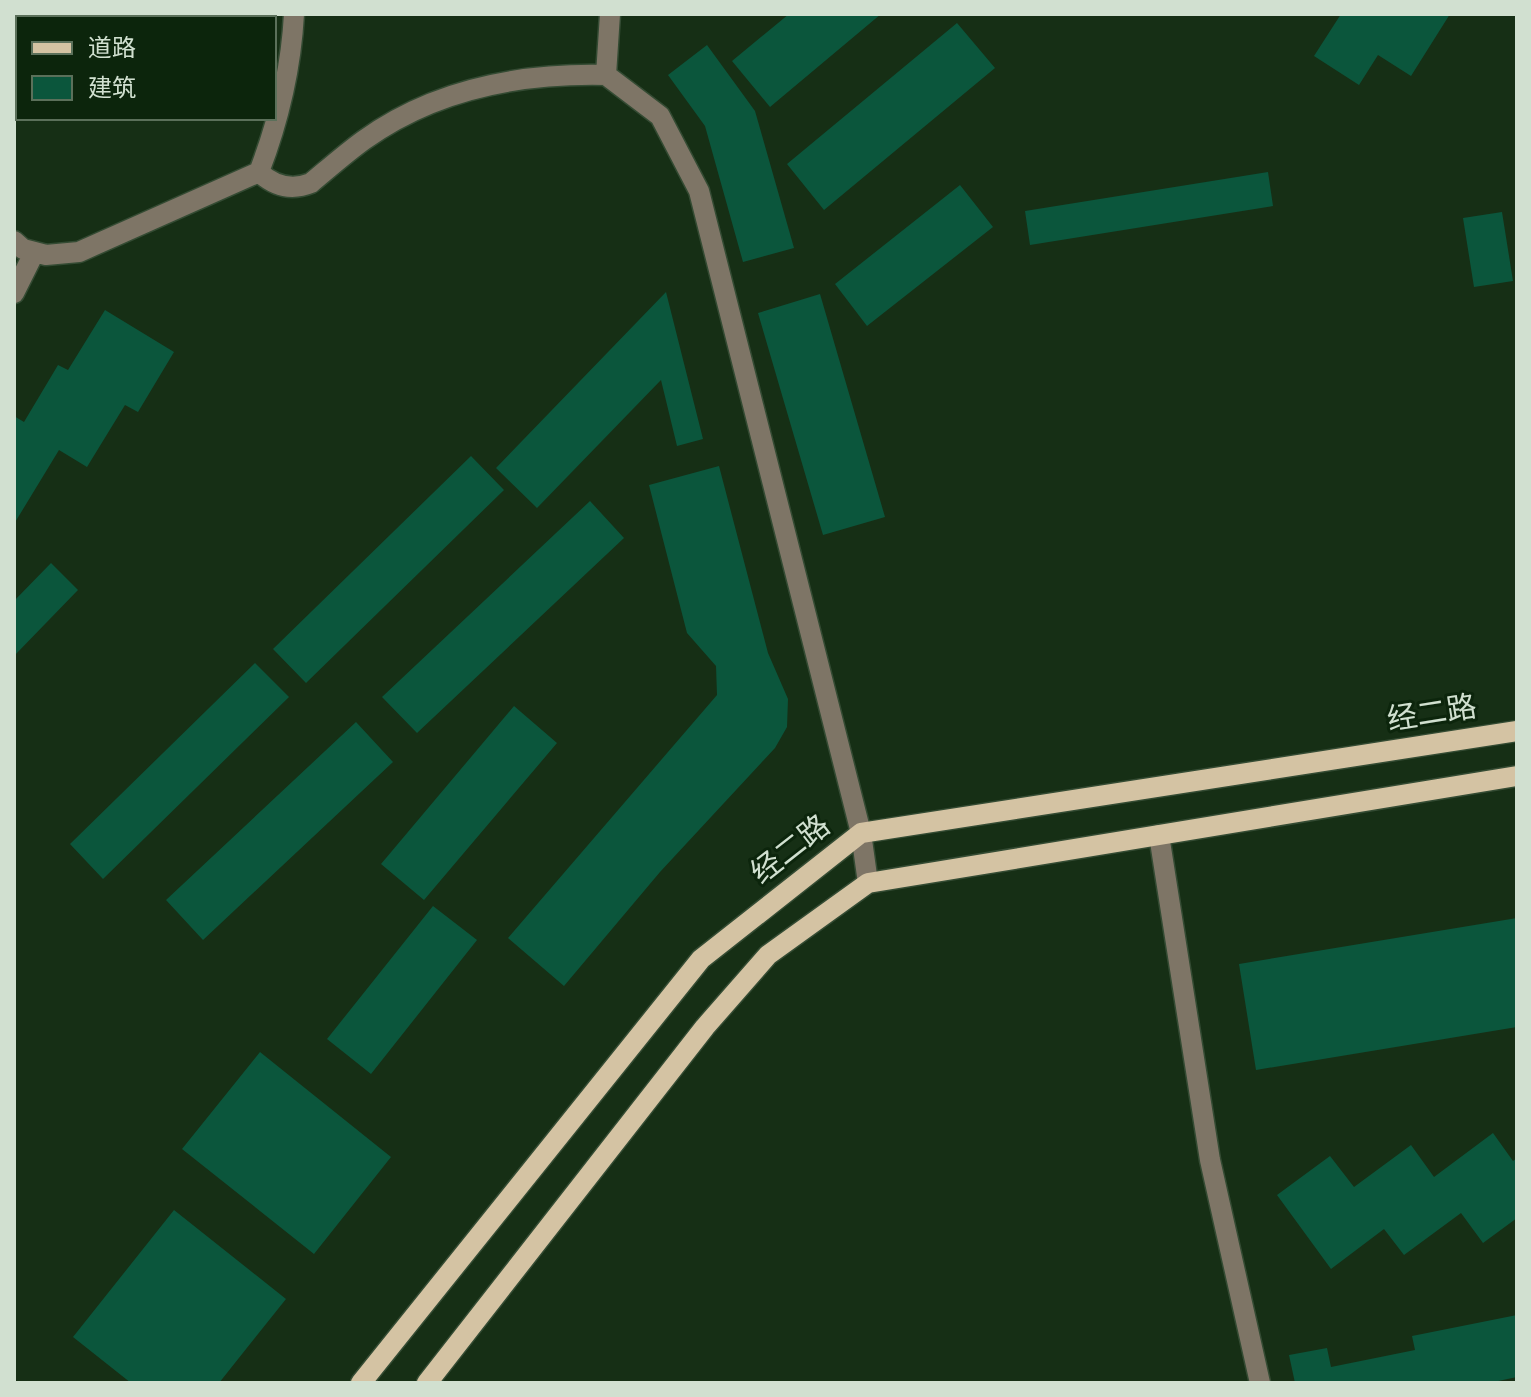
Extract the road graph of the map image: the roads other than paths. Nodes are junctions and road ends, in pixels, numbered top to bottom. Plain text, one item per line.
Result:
1 (294, 14) edge
2 (610, 14) edge
3 (606, 75) junction
4 (259, 172) junction
5 (14, 241) edge
6 (34, 253) junction
7 (14, 293) edge
8 (1517, 731) edge
9 (1517, 776) edge
10 (861, 833) junction
11 (1159, 835) junction
12 (868, 883) junction
13 (361, 1383) edge
14 (427, 1383) edge
15 (1260, 1383) edge

1 - 4 street
2 - 3 street
3 - 4 street
3 - 10 street
4 - 6 street
5 - 6 street
6 - 7 street
8 - 10 main road, 经二路
9 - 11 main road
10 - 12 street
10 - 13 main road, 经二路
11 - 12 main road
11 - 15 street
12 - 14 main road

